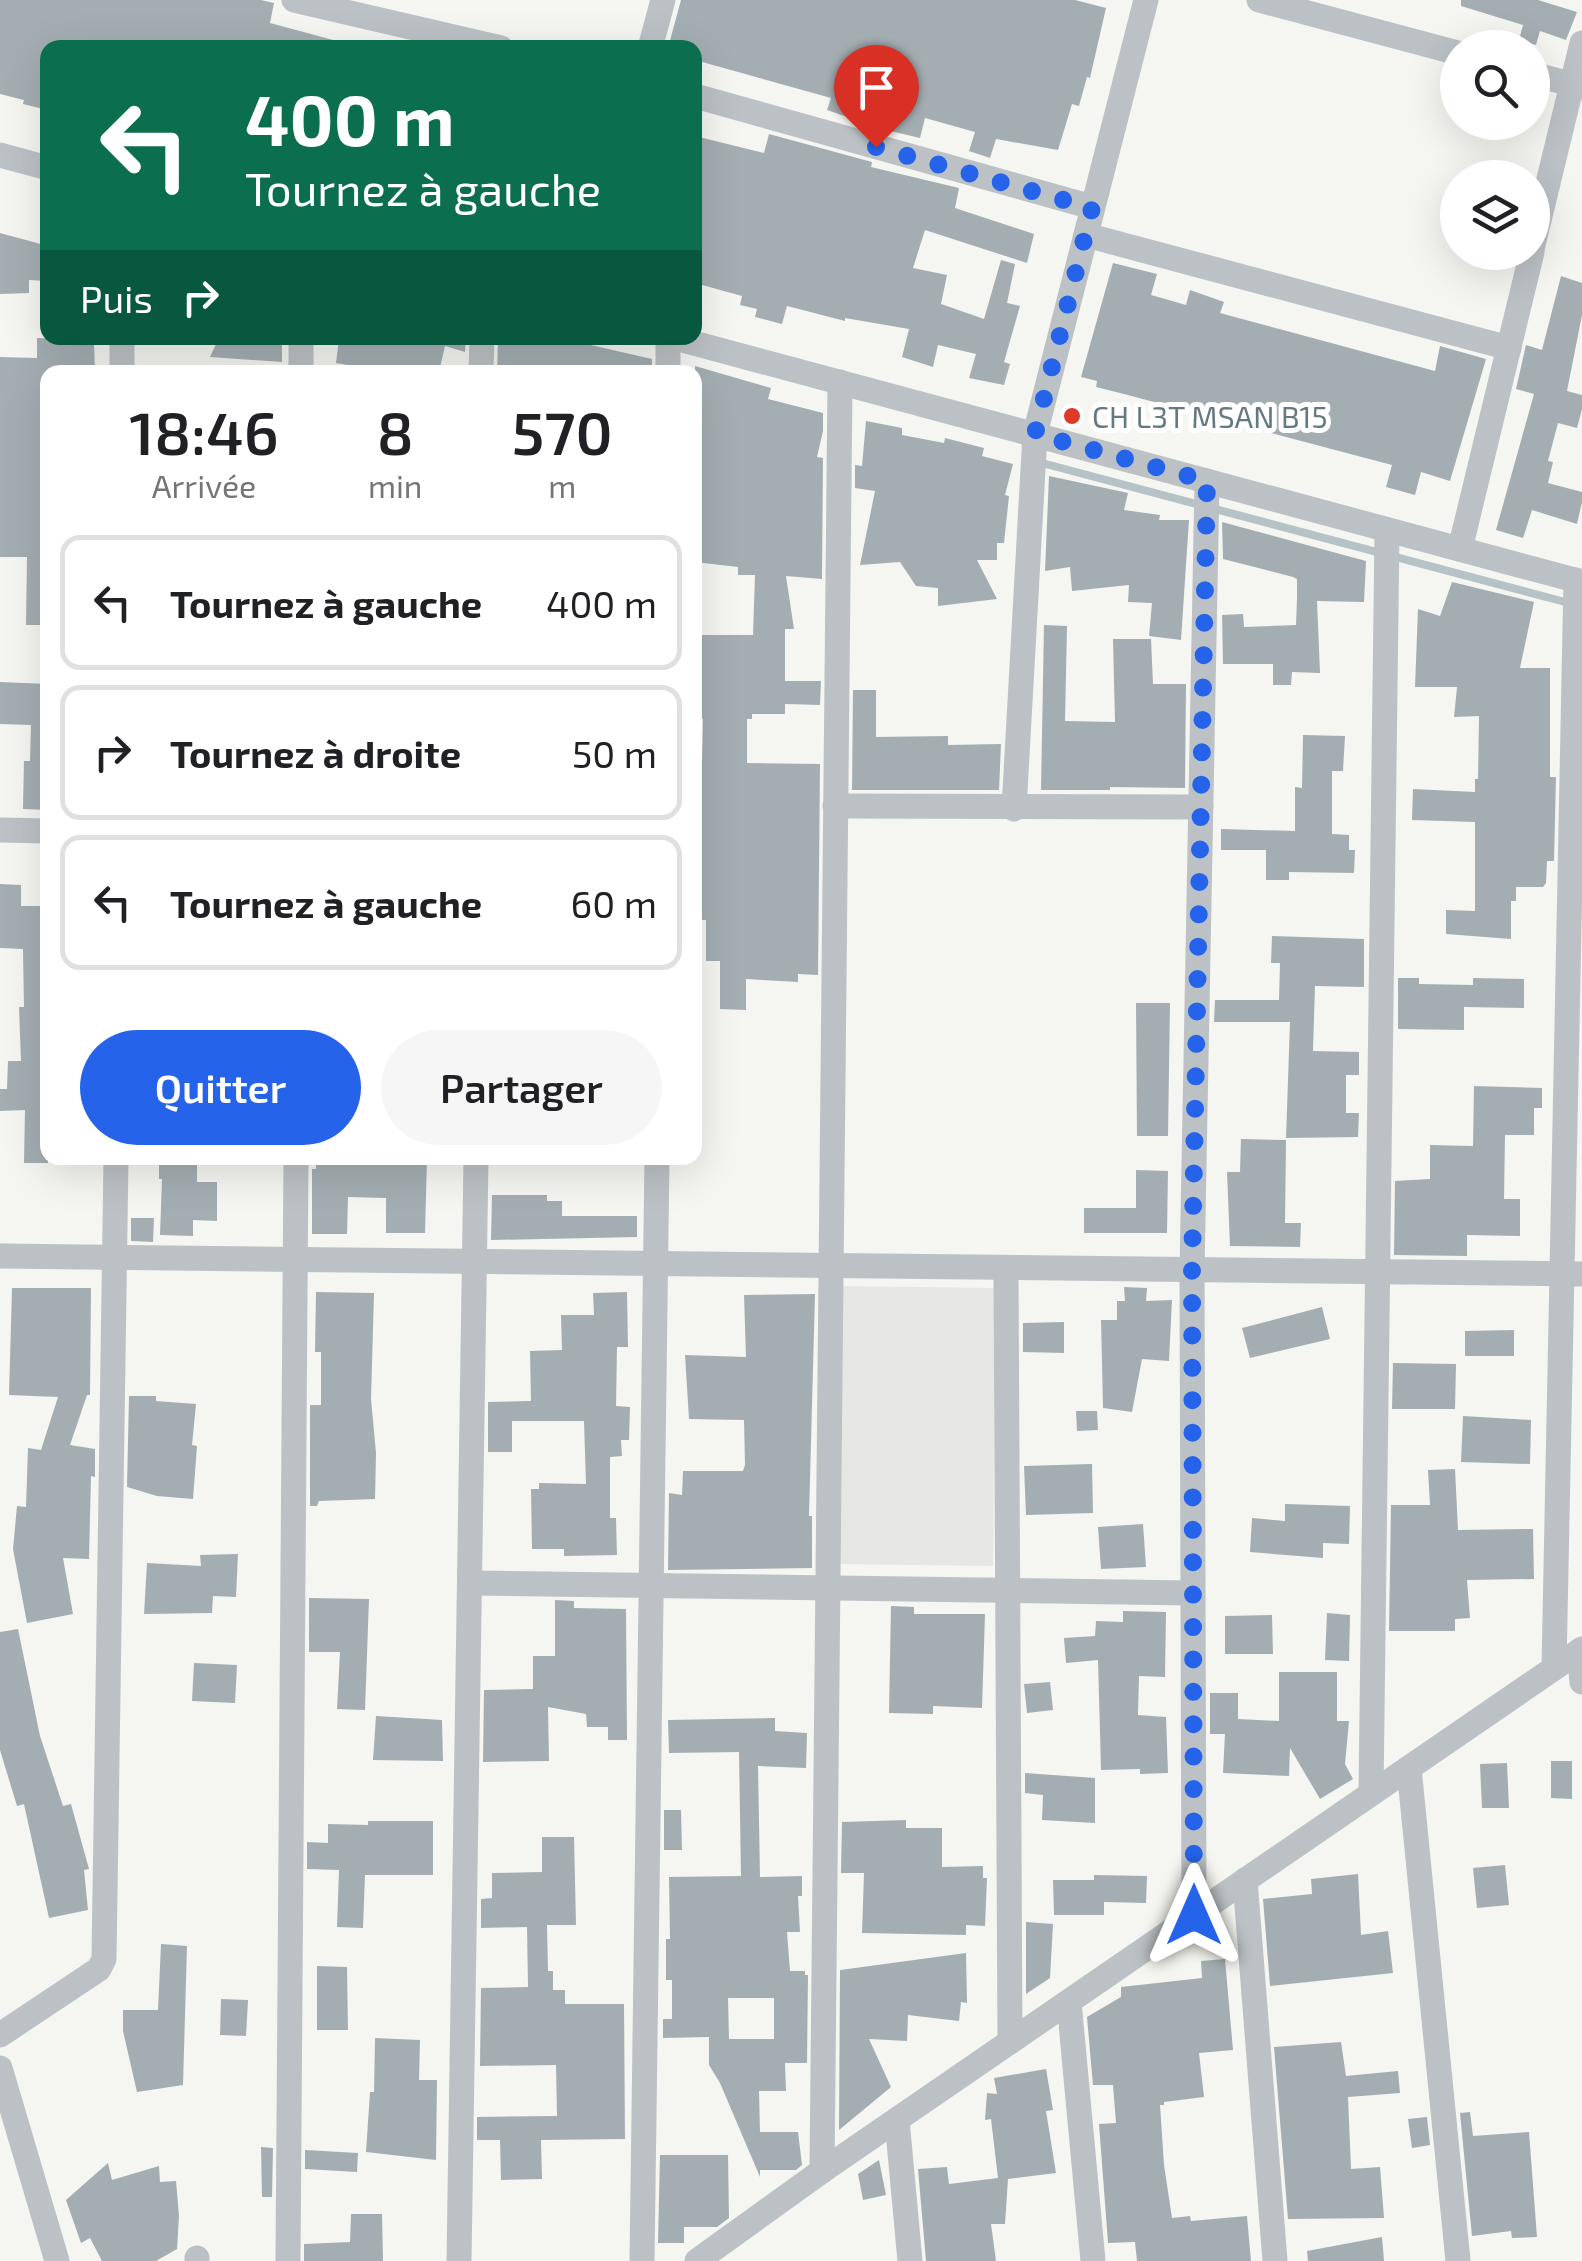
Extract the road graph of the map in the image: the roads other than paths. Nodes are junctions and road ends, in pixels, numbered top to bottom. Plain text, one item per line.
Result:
1 (294, 0) edge
2 (663, 0) edge
3 (1146, 0) edge
4 (1259, 0) edge
5 (406, 12) edge
6 (480, 40) edge
7 (652, 40) edge
8 (1582, 44) edge
9 (1440, 48) edge
10 (1550, 79) edge
11 (1577, 86) edge
12 (702, 98) edge
13 (0, 156) edge
14 (40, 166) edge
15 (1550, 184) edge
16 (1092, 208) junction
17 (1086, 235) junction
18 (1527, 270) edge
19 (699, 345) edge
20 (1508, 348) junction
21 (840, 382) junction
22 (1035, 434) junction
23 (1207, 481) junction
24 (1388, 530) junction
25 (1460, 549) junction
26 (1579, 581) edge
27 (835, 806) junction
28 (1200, 808) junction
29 (1014, 809) junction
30 (0, 830) edge
31 (40, 831) edge
32 (116, 1165) edge
33 (296, 1165) edge
34 (476, 1165) edge
35 (657, 1165) edge
36 (0, 1256) edge
37 (114, 1257) junction
38 (295, 1259) junction
39 (475, 1262) junction
40 (656, 1264) junction
41 (830, 1266) junction
42 (1006, 1268) junction
43 (1192, 1270) junction
44 (1377, 1272) junction
45 (1571, 1274) edge
46 (470, 1583) junction
47 (651, 1585) junction
48 (826, 1588) junction
49 (1007, 1590) junction
50 (1192, 1592) junction
51 (1580, 1650) edge
52 (1554, 1667) junction
53 (1582, 1682) edge
54 (1409, 1768) junction
55 (1371, 1793) junction
56 (1245, 1880) junction
57 (1194, 1915) junction
58 (1069, 2002) junction
59 (0, 2035) edge
60 (1010, 2042) junction
61 (0, 2068) edge
62 (897, 2120) junction
63 (822, 2171) junction
64 (729, 2251) edge
65 (288, 2259) edge
66 (57, 2261) edge
67 (459, 2261) edge
68 (642, 2261) edge
69 (698, 2261) edge
70 (910, 2261) edge
71 (1093, 2261) edge
72 (1275, 2261) edge
73 (1458, 2261) edge

1 - 5 street
2 - 7 street
3 - 16 street
4 - 9 street
5 - 6 street
8 - 11 street
10 - 11 street
11 - 15 street
12 - 16 street
13 - 14 street
16 - 17 street
17 - 20 street
17 - 22 street
18 - 20 street
19 - 21 street
20 - 25 street
21 - 22 street
21 - 27 street
22 - 23 street
22 - 29 street
23 - 24 street
23 - 28 street
24 - 25 street
24 - 44 street
25 - 26 street
26 - 45 street
27 - 29 street
27 - 41 street
28 - 29 street
28 - 43 street
30 - 31 street
32 - 37 street
33 - 38 street
34 - 39 street
35 - 40 street
36 - 37 street
37 - 38 street
37 - 59 street
38 - 39 street
38 - 65 street
39 - 40 street
39 - 46 street
40 - 41 street
40 - 47 street
41 - 42 street
41 - 48 street
42 - 43 street
42 - 49 street
43 - 44 street
43 - 50 street
44 - 45 street
44 - 55 street
45 - 52 street
46 - 47 street
46 - 67 street
47 - 48 street
47 - 68 street
48 - 49 street
48 - 63 street
49 - 50 street
49 - 60 street
50 - 57 street
51 - 52 street
51 - 53 street
52 - 54 street
54 - 55 street
54 - 73 street
55 - 56 street
56 - 57 street
56 - 72 street
57 - 58 street
58 - 60 street
58 - 71 street
60 - 62 street
61 - 66 street
62 - 63 street
62 - 70 street
63 - 64 street
64 - 69 street

